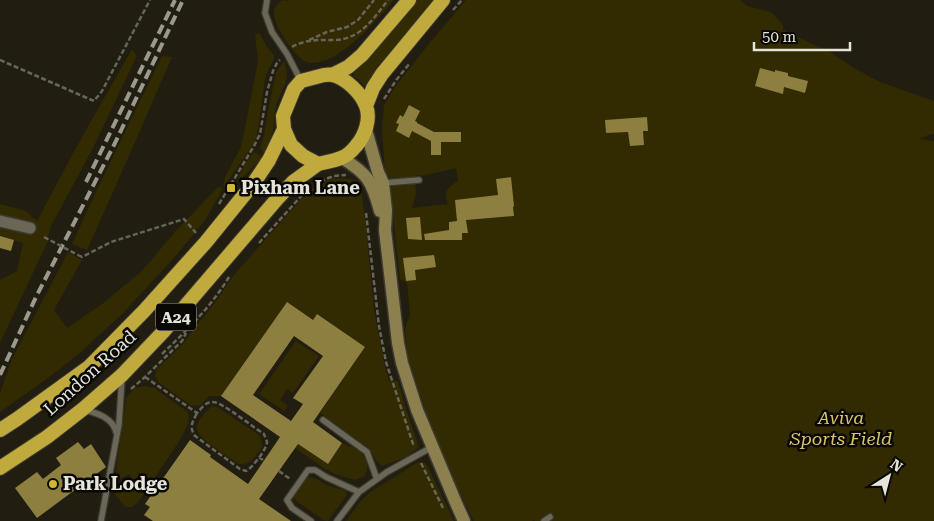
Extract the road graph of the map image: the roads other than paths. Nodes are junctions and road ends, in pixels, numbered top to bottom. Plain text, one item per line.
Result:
1 (267, 0) edge
2 (409, 0) edge
3 (443, 0) edge
4 (332, 75) junction
5 (301, 81) junction
6 (366, 106) junction
7 (284, 129) junction
8 (366, 130) junction
9 (342, 158) junction
10 (318, 164) junction
11 (419, 180) dead end
12 (383, 183) junction
13 (0, 221) edge
14 (30, 228) dead end
15 (386, 230) junction
16 (122, 375) junction
17 (83, 409) junction
18 (323, 420) dead end
19 (0, 430) edge
20 (117, 437) junction
21 (432, 446) junction
22 (0, 468) edge
23 (377, 479) junction
24 (359, 492) junction
25 (101, 521) edge
26 (311, 521) edge
27 (337, 521) edge
28 (464, 521) edge

1 - 5 lane
2 - 4 highway
3 - 6 highway
4 - 5 highway
4 - 6 highway
5 - 7 highway
6 - 8 highway
7 - 10 highway
7 - 19 highway, London Road / A24
8 - 9 highway
8 - 12 main road
9 - 10 highway
9 - 15 main road
10 - 16 highway, London Road / A24
11 - 12 lane
12 - 15 main road
13 - 14 street
15 - 21 main road
16 - 17 highway, London Road / A24
16 - 20 lane
17 - 20 lane
17 - 22 highway, London Road / A24
18 - 23 lane
20 - 25 lane
21 - 23 lane
21 - 28 main road
23 - 24 lane
24 - 26 lane
24 - 27 lane

